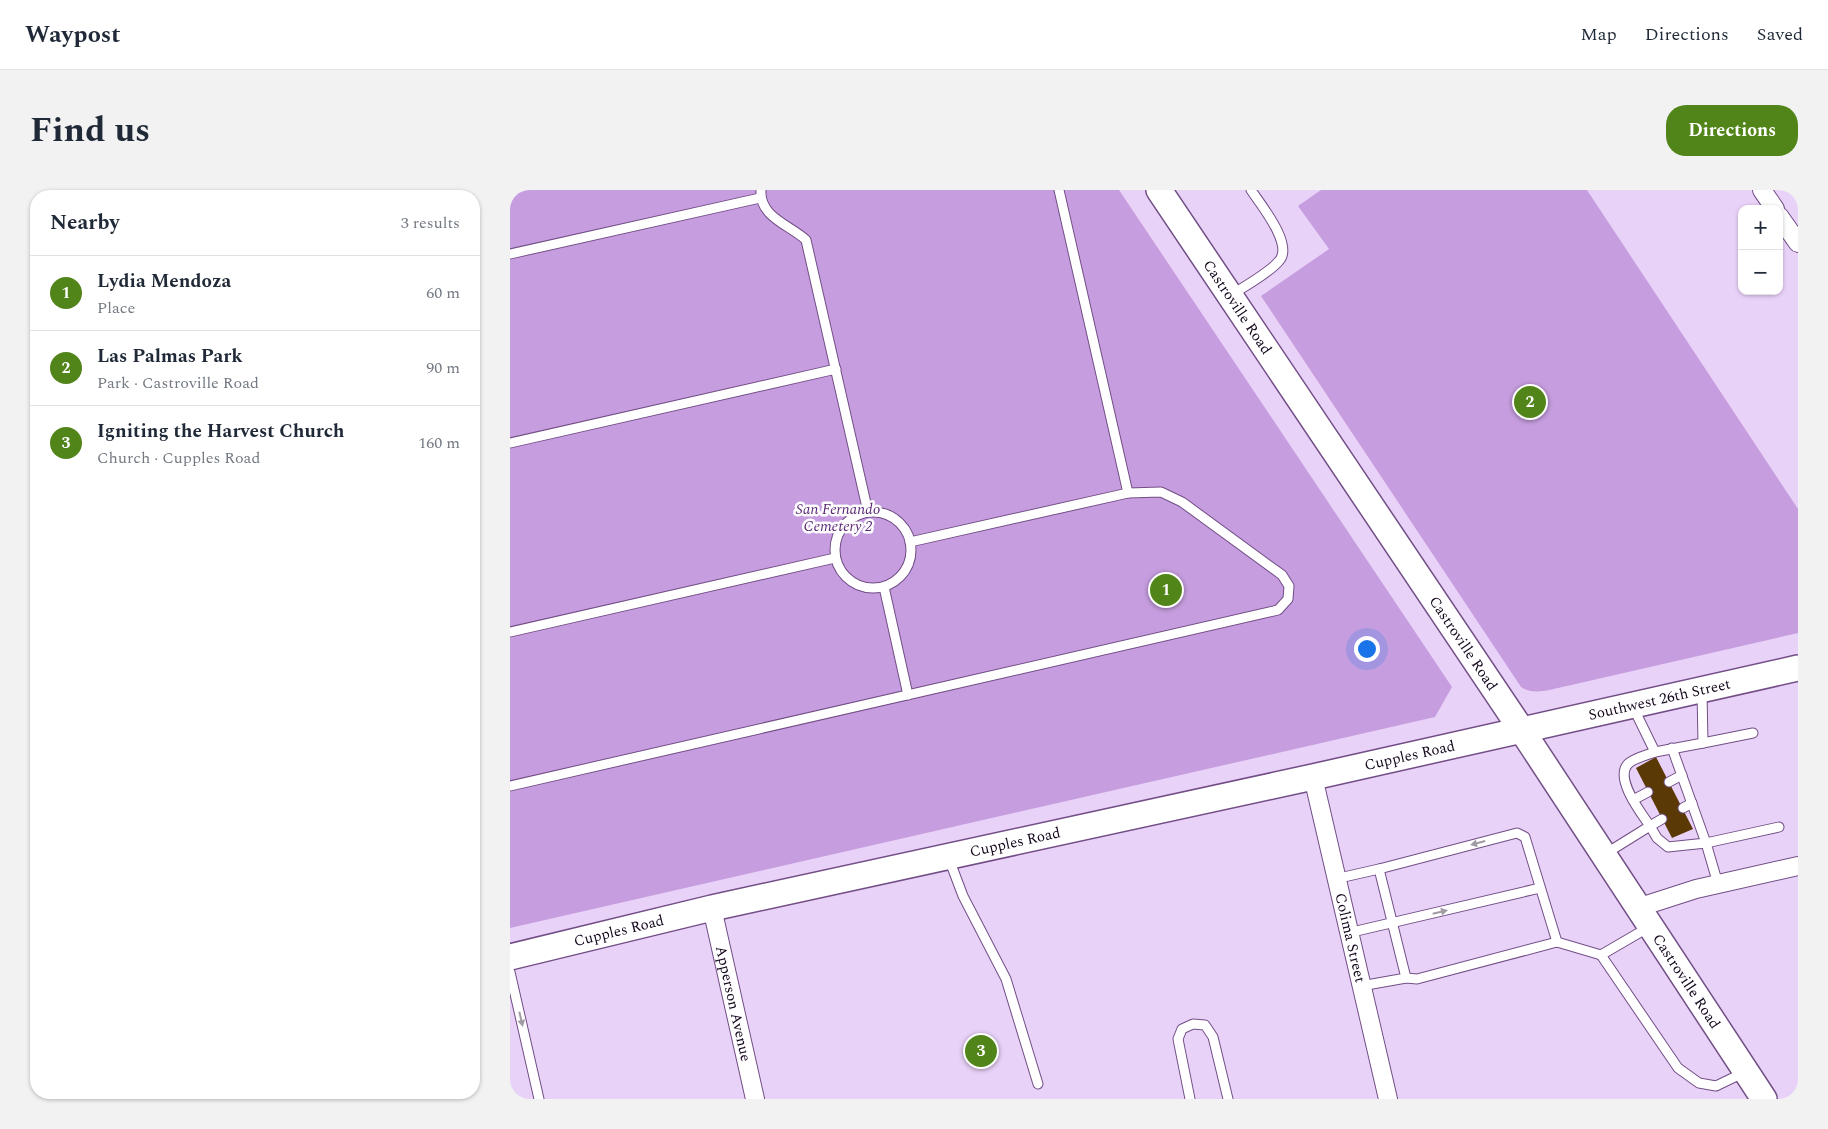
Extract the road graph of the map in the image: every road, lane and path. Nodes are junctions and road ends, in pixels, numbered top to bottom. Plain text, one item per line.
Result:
1 (1059, 190) edge
2 (1159, 190) edge
3 (1251, 190) edge
4 (1762, 190) edge
5 (760, 194) edge
6 (1772, 205) edge
7 (1783, 222) edge
8 (1798, 243) edge
9 (510, 254) edge
10 (1230, 296) junction
11 (836, 370) junction
12 (510, 443) edge
13 (1128, 493) junction
14 (868, 512) junction
15 (910, 542) junction
16 (835, 558) junction
17 (884, 587) junction
18 (510, 632) edge
19 (1798, 668) edge
20 (1702, 689) junction
21 (908, 695) junction
22 (1632, 705) junction
23 (1521, 729) junction
24 (1753, 733) dead end
25 (1702, 742) junction
26 (1672, 748) junction
27 (1655, 752) junction
28 (1682, 775) junction
29 (1313, 777) junction
30 (1669, 782) dead end
31 (510, 786) edge
32 (1648, 792) dead end
33 (1633, 800) junction
34 (1692, 803) junction
35 (1683, 808) dead end
36 (1662, 819) dead end
37 (1650, 826) junction
38 (1779, 827) dead end
39 (1706, 843) junction
40 (948, 856) junction
41 (1603, 856) junction
42 (1798, 866) edge
43 (1379, 869) junction
44 (1335, 880) junction
45 (1718, 884) junction
46 (1540, 888) junction
47 (712, 908) junction
48 (1644, 918) junction
49 (1393, 923) junction
50 (1348, 933) junction
51 (1557, 942) junction
52 (1601, 955) junction
53 (510, 957) edge
54 (510, 972) edge
55 (1406, 978) junction
56 (1361, 986) junction
57 (1746, 1072) junction
58 (1038, 1084) dead end
59 (539, 1099) edge
60 (755, 1099) edge
61 (1190, 1099) edge
62 (1228, 1099) edge
63 (1388, 1099) edge
64 (1764, 1099) edge

1 - 13 lane
2 - 10 main road, Castroville Road
3 - 10 lane
4 - 6 street
5 - 9 lane
5 - 11 lane
7 - 8 street
10 - 23 main road, Castroville Road
11 - 12 lane
11 - 14 lane
13 - 15 lane
13 - 21 lane
14 - 15 lane
14 - 16 lane
15 - 17 lane
16 - 17 lane
16 - 18 lane
17 - 21 lane
19 - 20 main road, Southwest 26th Street
20 - 22 main road, Southwest 26th Street
20 - 25 lane
21 - 31 lane
22 - 23 main road, Southwest 26th Street
22 - 27 lane
23 - 29 main road, Cupples Road
23 - 41 main road, Castroville Road
24 - 25 lane
25 - 26 lane
26 - 27 lane
26 - 28 lane
27 - 33 lane
28 - 30 lane
28 - 34 lane
29 - 40 main road, Cupples Road
29 - 44 street, Colima Street
32 - 33 lane
33 - 37 lane
34 - 35 lane
34 - 39 lane
36 - 37 lane
37 - 39 lane
37 - 41 lane
38 - 39 lane
39 - 45 lane
40 - 47 main road, Cupples Road
40 - 58 lane
41 - 48 main road, Castroville Road
42 - 45 street
43 - 44 lane
46 -> 43 lane
43 - 49 lane
44 - 50 street, Colima Street
45 - 48 street
49 -> 46 lane
46 - 51 lane
47 - 53 main road, Cupples Road
47 - 60 street, Apperson Avenue
48 - 52 lane
48 - 57 main road, Castroville Road
49 - 50 lane
49 - 55 lane
50 - 56 street, Colima Street
51 - 52 lane
51 - 55 lane
52 - 57 lane
54 -> 59 lane
55 - 56 lane
56 - 63 street, Colima Street
57 - 64 main road, Castroville Road
61 - 62 lane

